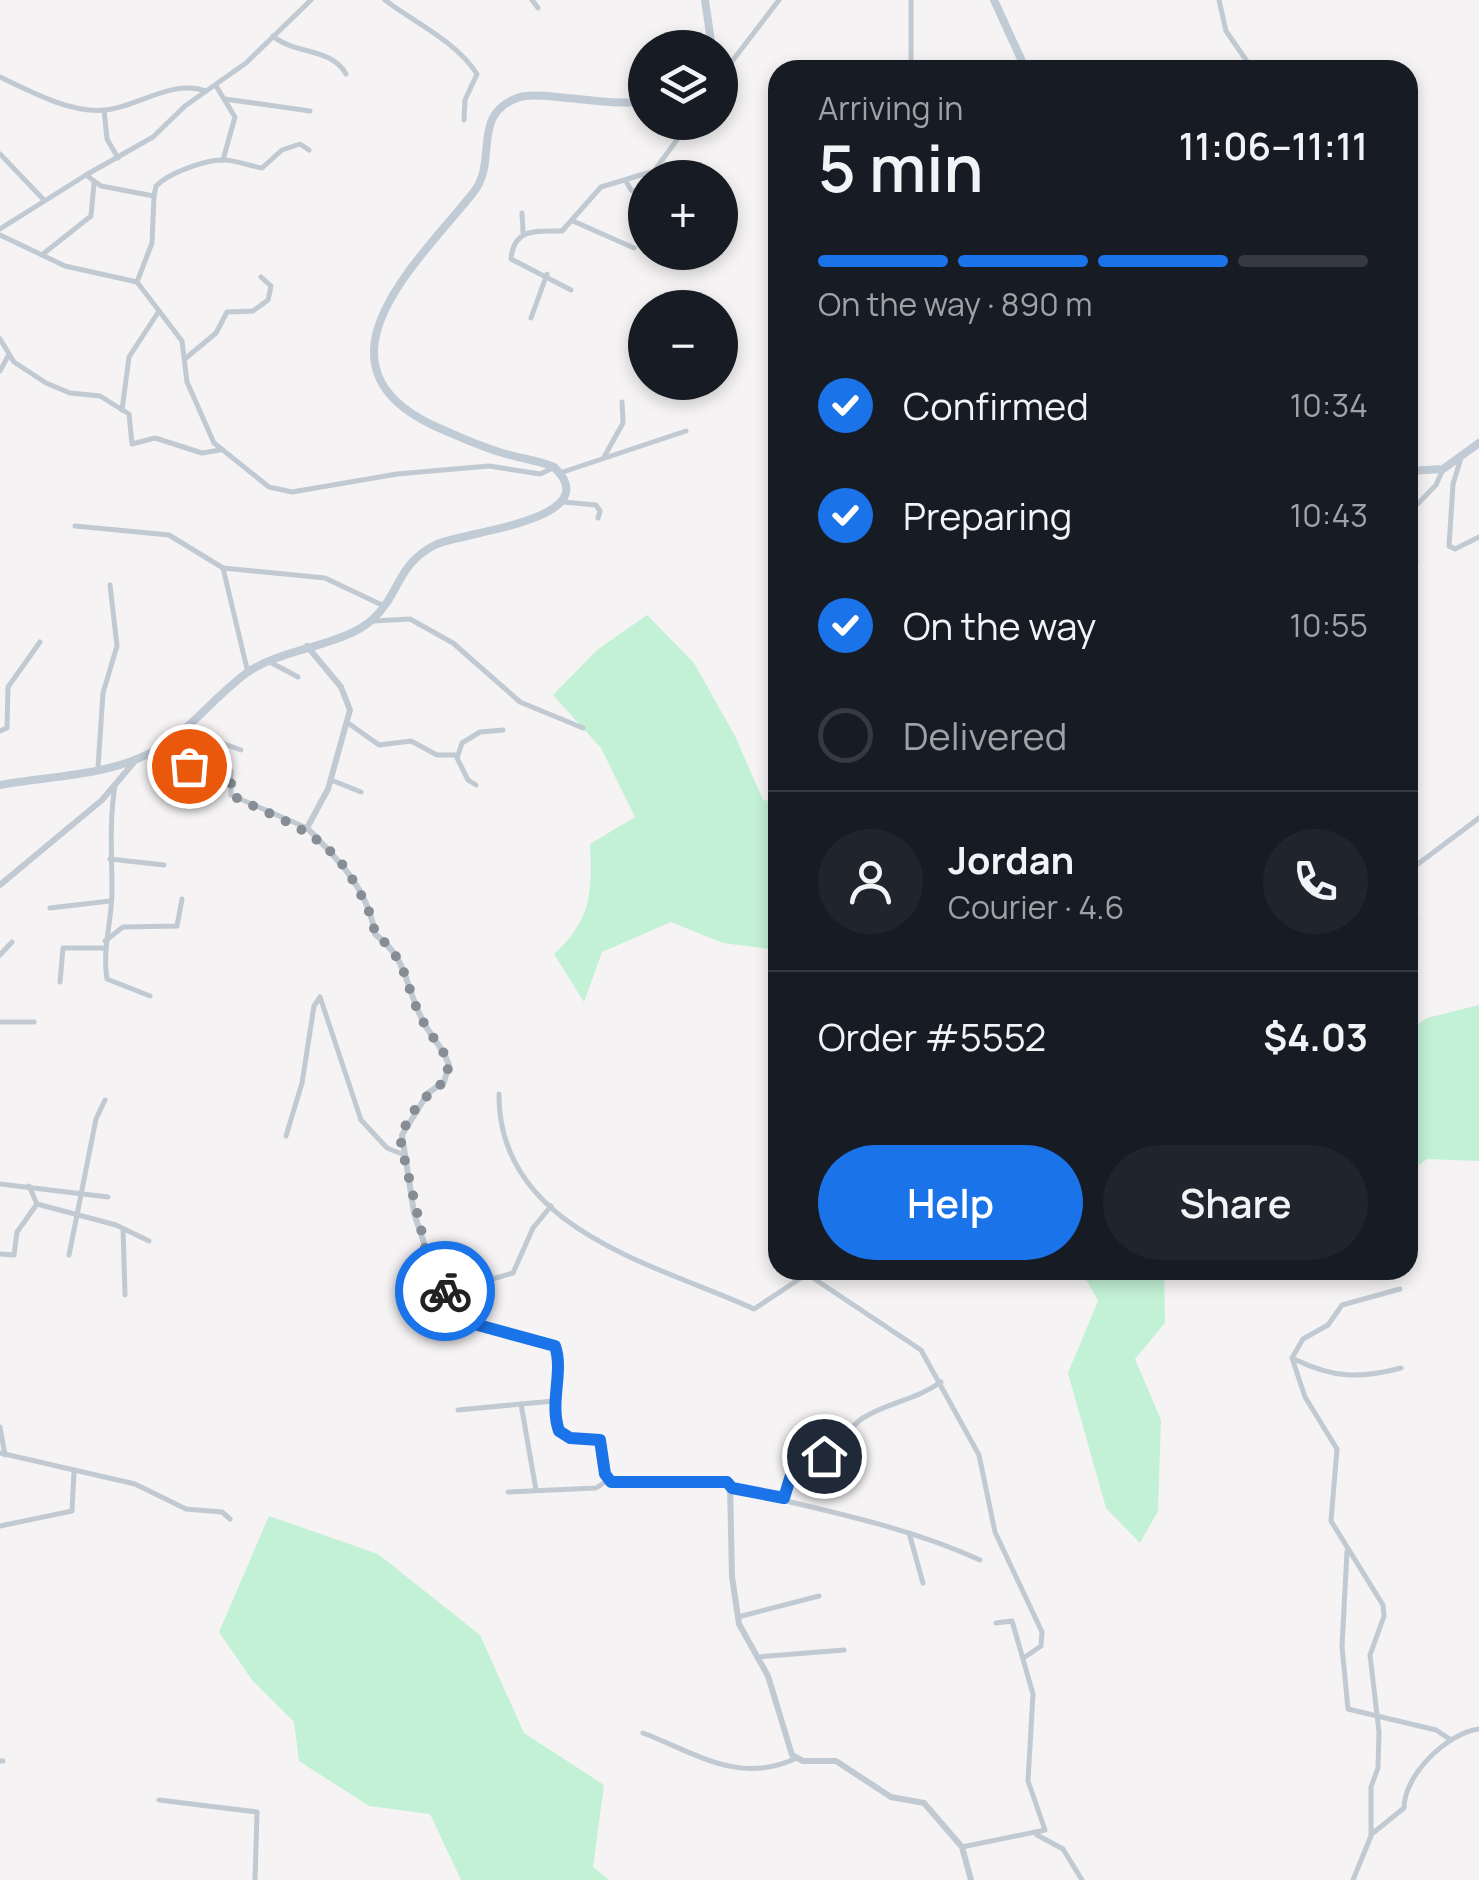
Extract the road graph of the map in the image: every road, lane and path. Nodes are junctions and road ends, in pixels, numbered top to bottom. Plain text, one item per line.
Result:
1 (311, 0) edge
2 (385, 0) edge
3 (532, 0) edge
4 (705, 0) edge
5 (780, 0) edge
6 (911, 0) edge
7 (994, 0) edge
8 (1219, 0) edge
9 (538, 8) dead end
10 (709, 30) edge
11 (273, 36) junction
12 (738, 54) edge
13 (910, 60) edge
14 (1021, 60) edge
15 (1246, 60) edge
16 (346, 74) dead end
17 (0, 77) edge
18 (215, 86) junction
19 (206, 91) junction
20 (225, 99) junction
21 (628, 103) edge
22 (104, 110) junction
23 (310, 111) dead end
24 (464, 120) dead end
25 (678, 140) edge
26 (310, 150) dead end
27 (0, 154) edge
28 (118, 158) junction
29 (223, 160) junction
30 (86, 175) junction
31 (626, 181) junction
32 (94, 182) junction
33 (628, 187) edge
34 (154, 196) junction
35 (43, 199) junction
36 (522, 213) dead end
37 (573, 221) junction
38 (0, 232) edge
39 (523, 232) junction
40 (628, 245) edge
41 (42, 254) junction
42 (547, 274) junction
43 (262, 278) dead end
44 (137, 282) junction
45 (571, 290) dead end
46 (159, 311) junction
47 (532, 318) dead end
48 (0, 339) edge
49 (9, 354) junction
50 (186, 358) junction
51 (0, 371) edge
52 (622, 402) dead end
53 (122, 410) junction
54 (686, 431) dead end
55 (1479, 443) edge
56 (220, 450) junction
57 (1460, 458) junction
58 (602, 459) junction
59 (557, 470) junction
60 (1418, 470) edge
61 (1443, 470) junction
62 (560, 502) junction
63 (1418, 504) edge
64 (598, 518) dead end
65 (75, 526) dead end
66 (1479, 537) edge
67 (223, 568) junction
68 (110, 584) dead end
69 (384, 606) junction
70 (370, 622) junction
71 (40, 642) dead end
72 (307, 646) junction
73 (268, 661) junction
74 (248, 673) junction
75 (298, 677) dead end
76 (348, 723) junction
77 (182, 728) junction
78 (583, 728) dead end
79 (504, 730) dead end
80 (0, 731) edge
81 (241, 750) dead end
82 (153, 752) junction
83 (457, 755) junction
84 (136, 760) junction
85 (98, 768) junction
86 (331, 780) junction
87 (476, 785) dead end
88 (0, 786) edge
89 (116, 786) junction
90 (361, 792) dead end
91 (1479, 818) edge
92 (306, 828) junction
93 (110, 859) junction
94 (1418, 864) dead end
95 (164, 865) dead end
96 (0, 885) edge
97 (182, 899) dead end
98 (110, 901) junction
99 (50, 908) dead end
100 (12, 942) dead end
101 (104, 944) junction
102 (0, 955) edge
103 (60, 982) dead end
104 (150, 996) dead end
105 (0, 1022) edge
106 (34, 1022) dead end
107 (499, 1094) dead end
108 (105, 1100) dead end
109 (286, 1136) dead end
110 (402, 1154) junction
111 (0, 1184) edge
112 (29, 1186) junction
113 (82, 1192) junction
114 (108, 1198) dead end
115 (37, 1204) junction
116 (552, 1206) junction
117 (77, 1216) junction
118 (122, 1227) junction
119 (150, 1241) dead end
120 (0, 1254) edge
121 (69, 1255) dead end
122 (797, 1280) edge
123 (818, 1280) edge
124 (1400, 1288) dead end
125 (124, 1296) dead end
126 (454, 1302) junction
127 (1292, 1358) junction
128 (1400, 1368) dead end
129 (941, 1382) junction
130 (554, 1401) junction
131 (521, 1404) junction
132 (458, 1410) dead end
133 (0, 1427) edge
134 (3, 1454) edge
135 (74, 1472) junction
136 (608, 1480) junction
137 (732, 1488) junction
138 (536, 1491) junction
139 (508, 1492) dead end
140 (784, 1498) junction
141 (230, 1519) dead end
142 (0, 1526) edge
143 (909, 1534) junction
144 (1347, 1547) junction
145 (980, 1560) dead end
146 (923, 1583) dead end
147 (819, 1596) dead end
148 (738, 1618) junction
149 (996, 1623) dead end
150 (844, 1650) dead end
151 (754, 1657) junction
152 (1025, 1657) junction
153 (1379, 1716) junction
154 (1479, 1728) edge
155 (643, 1733) dead end
156 (1450, 1740) junction
157 (796, 1758) junction
158 (158, 1800) dead end
159 (1036, 1834) junction
160 (1371, 1836) junction
161 (962, 1847) junction
162 (256, 1880) edge
163 (972, 1880) edge
164 (1082, 1880) edge
165 (1353, 1880) edge

1 - 11 street
2 - 24 street
3 - 9 street
4 - 10 main road
5 - 12 street
6 - 13 street
7 - 14 main road
8 - 15 street
11 - 16 street
11 - 18 street
17 - 22 street
18 - 19 street
18 - 20 street
19 - 22 street
19 - 28 street
20 - 23 street
20 - 29 street
21 - 59 main road
22 - 28 street
25 - 31 street
26 - 29 street
27 - 35 street
28 - 30 street
29 - 34 street
30 - 32 street
30 - 35 street
31 - 33 street
31 - 37 street
32 - 34 street
32 - 41 street
34 - 44 street
35 - 38 street
36 - 39 street
37 - 39 street
37 - 40 street
38 - 41 street
39 - 42 street
41 - 44 street
42 - 45 street
42 - 47 street
43 - 50 street
44 - 46 street
46 - 50 street
46 - 53 street
48 - 49 street
49 - 51 street
49 - 53 street
50 - 56 street
52 - 58 street
53 - 56 street
54 - 58 street
55 - 57 main road
56 - 59 street
57 - 61 main road
57 - 66 street
58 - 59 street
59 - 62 main road
60 - 61 main road
61 - 63 street
62 - 64 street
62 - 69 main road
65 - 67 street
67 - 69 street
67 - 74 street
68 - 85 street
69 - 70 main road
70 - 72 main road
70 - 78 street
71 - 80 street
72 - 73 main road
72 - 76 street
73 - 74 main road
73 - 75 street
74 - 77 main road
76 - 83 street
76 - 86 street
77 - 81 street
77 - 82 main road
79 - 83 street
82 - 84 main road
82 - 92 street
83 - 87 street
84 - 85 main road
84 - 89 street
85 - 88 main road
86 - 90 street
86 - 92 street
89 - 93 street
89 - 96 street
91 - 94 street
92 - 110 street
93 - 95 street
93 - 98 street
97 - 101 street
98 - 99 street
98 - 101 street
100 - 102 street
101 - 103 street
101 - 104 street
105 - 106 street
107 - 116 street
108 - 113 street
109 - 110 street
110 - 126 street
111 - 112 street
112 - 113 street
112 - 115 street
113 - 114 street
113 - 117 street
115 - 117 street
115 - 120 street
116 - 122 street
116 - 126 street
117 - 118 street
117 - 121 street
118 - 119 street
118 - 125 street
123 - 129 street
124 - 127 street
126 - 130 street
127 - 128 street
127 - 144 street
129 - 140 street
129 - 152 street
130 - 131 street
130 - 136 street
131 - 132 street
131 - 138 street
133 - 134 street
134 - 135 street
135 - 141 street
135 - 142 street
136 - 137 street
136 - 138 street
137 - 140 street
137 - 148 street
138 - 139 street
140 - 143 street
143 - 145 street
143 - 146 street
144 - 153 street
144 - 153 street
147 - 148 street
148 - 151 street
149 - 152 street
150 - 151 street
151 - 157 street
152 - 159 street
153 - 156 street
153 - 160 street
154 - 156 street
155 - 157 street
156 - 160 street
157 - 161 street
158 - 162 street
159 - 161 street
159 - 164 street
160 - 165 street
161 - 163 street

